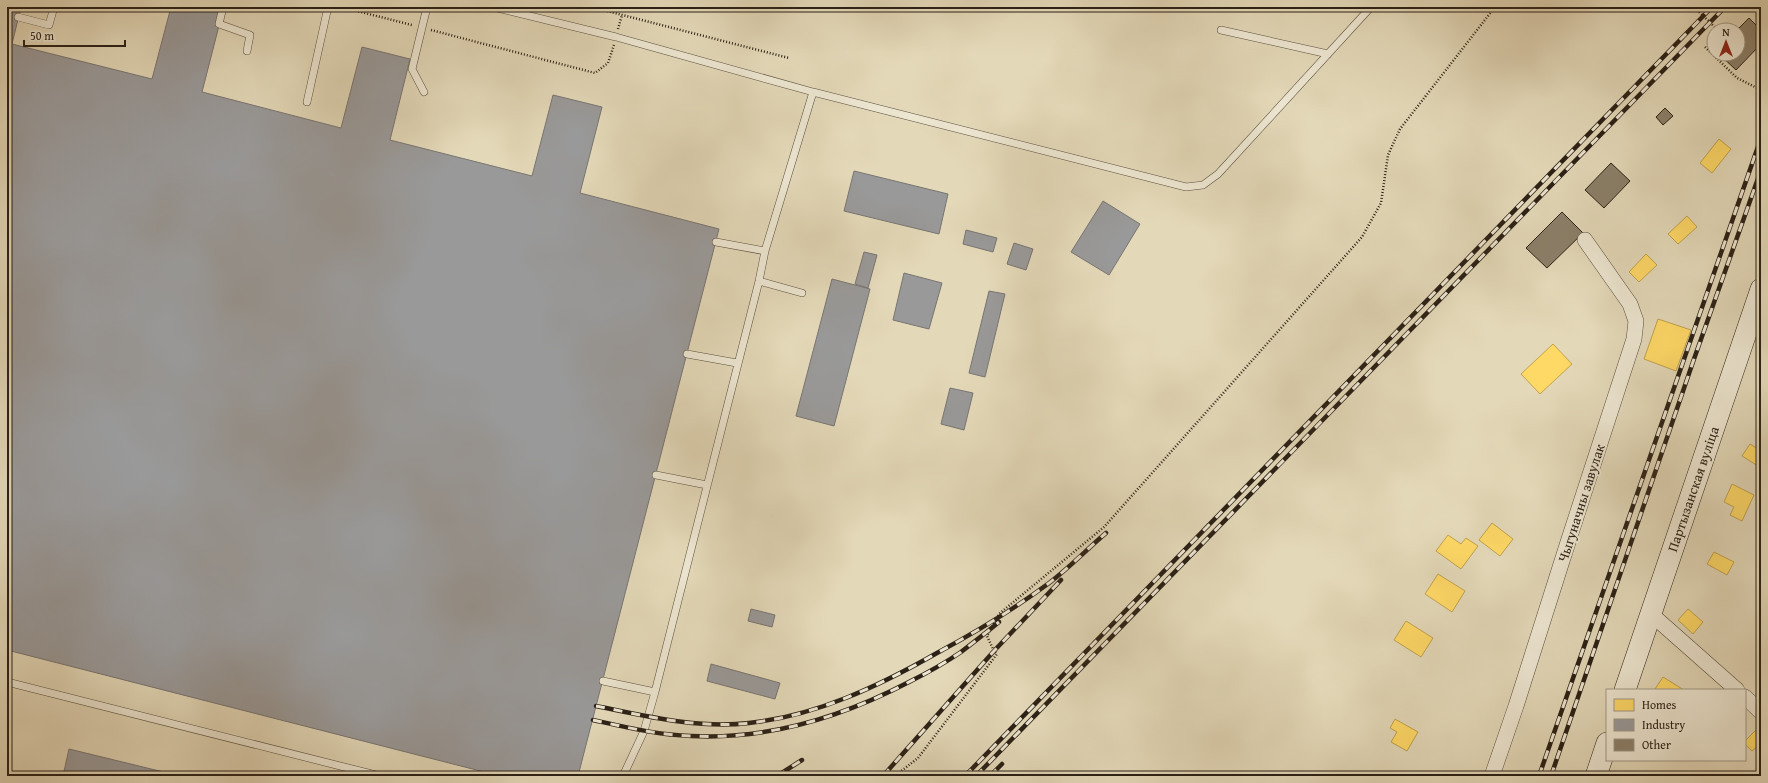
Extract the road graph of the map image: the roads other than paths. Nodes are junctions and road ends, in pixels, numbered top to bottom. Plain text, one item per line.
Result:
1 (54, 7) edge
2 (223, 7) edge
3 (328, 7) edge
4 (427, 7) edge
5 (493, 7) edge
6 (1371, 7) edge
7 (18, 17) dead end
8 (1221, 30) dead end
9 (247, 51) dead end
10 (1328, 54) junction
11 (424, 92) dead end
12 (813, 92) junction
13 (307, 102) dead end
14 (1585, 240) dead end
15 (716, 242) dead end
16 (765, 251) junction
17 (759, 281) junction
18 (1761, 289) edge
19 (802, 293) dead end
20 (687, 354) dead end
21 (737, 363) junction
22 (656, 475) dead end
23 (707, 485) junction
24 (1651, 614) junction
25 (603, 681) dead end
26 (7, 682) edge
27 (1625, 689) edge
28 (1736, 689) edge
29 (655, 692) junction
30 (1746, 698) edge
31 (1761, 712) edge
32 (1606, 746) edge
33 (380, 776) edge
34 (623, 776) edge
35 (1492, 776) edge
36 (1596, 776) edge

1 - 7 lane
2 - 9 lane
3 - 13 lane
4 - 11 lane
5 - 12 lane
6 - 10 lane
8 - 10 lane
10 - 12 lane
12 - 16 lane
14 - 35 street, Чыгуначны завулак
15 - 16 lane
16 - 17 lane
17 - 19 lane
17 - 21 lane
18 - 24 street, Партызанская вуліца
20 - 21 lane
21 - 23 lane
22 - 23 lane
23 - 29 lane
24 - 27 street, Партызанская вуліца
24 - 28 street
25 - 29 lane
26 - 33 lane
29 - 34 lane
30 - 31 street
32 - 36 street

